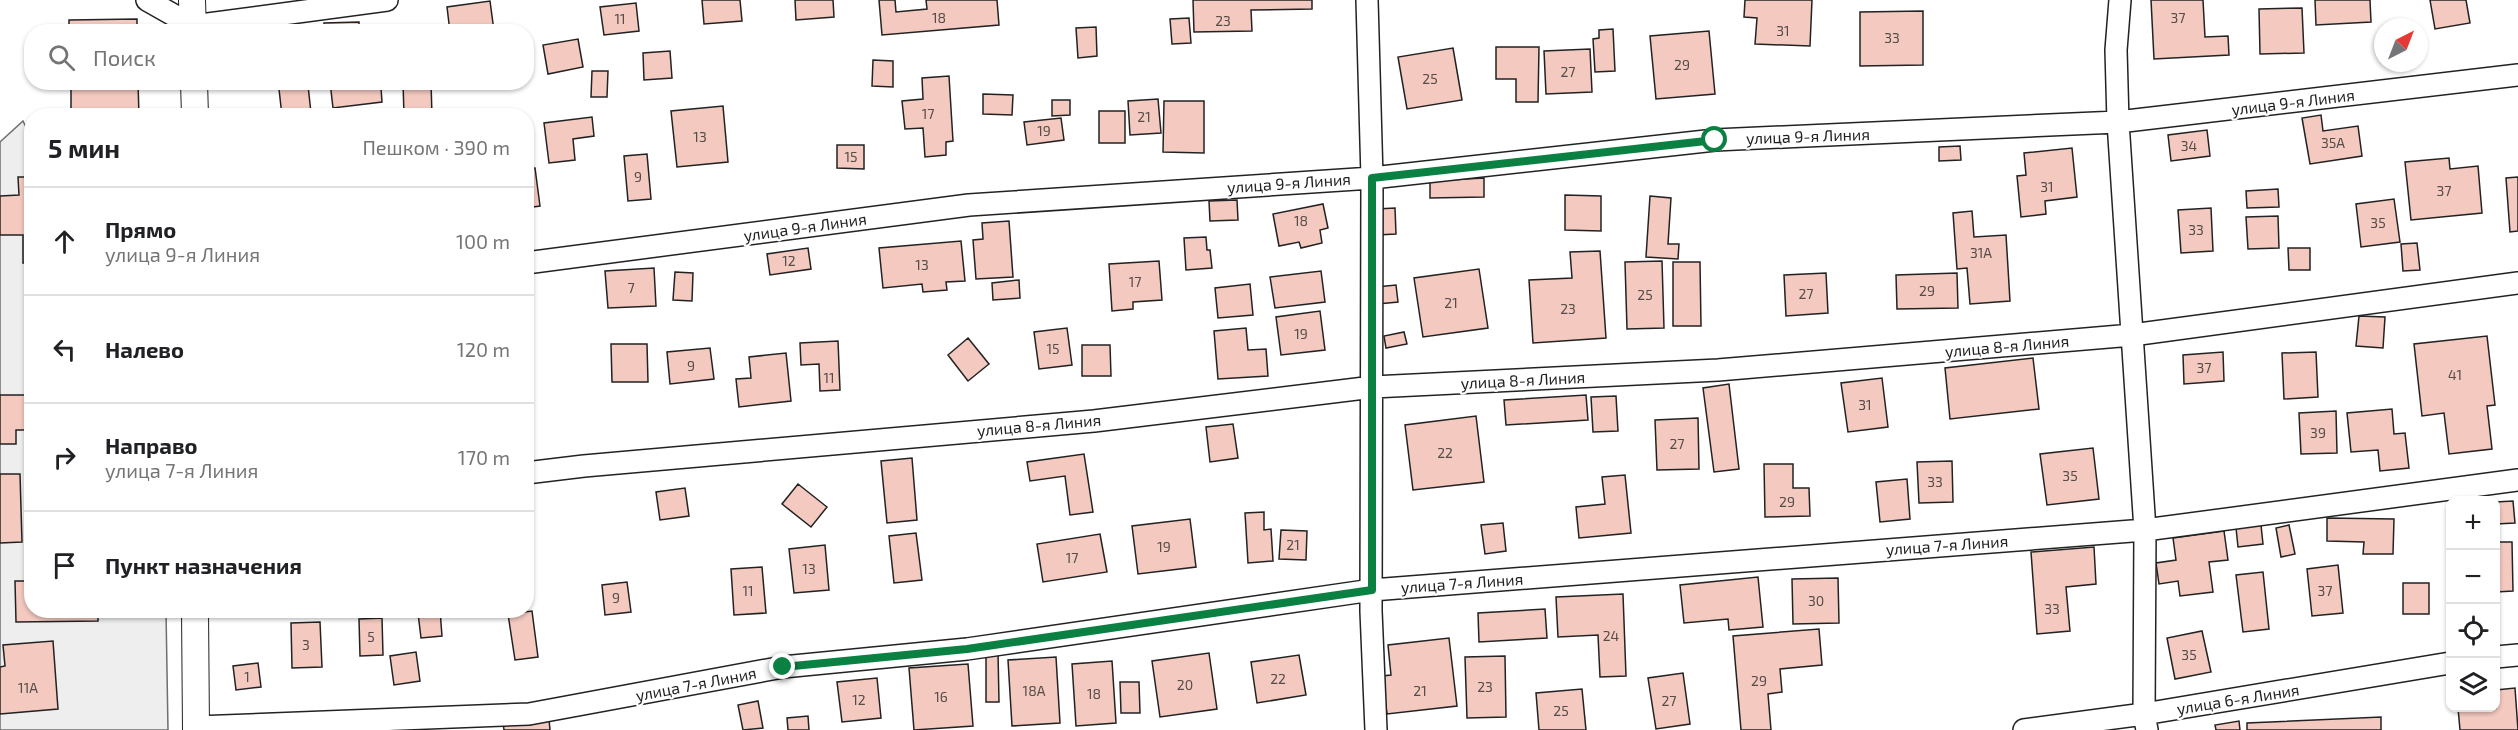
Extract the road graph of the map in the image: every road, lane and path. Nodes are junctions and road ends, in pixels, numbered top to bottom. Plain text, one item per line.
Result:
1 (147, 0) edge
2 (192, 0) edge
3 (387, 0) edge
4 (1367, 0) edge
5 (2120, 0) edge
6 (185, 24) edge
7 (193, 24) edge
8 (226, 24) edge
9 (2518, 75) edge
10 (194, 90) edge
11 (195, 108) edge
12 (2118, 122) junction
13 (1372, 178) junction
14 (534, 262) edge
15 (2518, 283) edge
16 (2132, 335) junction
17 (1372, 387) junction
18 (534, 472) edge
19 (2518, 480) edge
20 (2145, 530) junction
21 (1372, 590) junction
22 (195, 618) edge
23 (2518, 655) edge
24 (2500, 657) edge
25 (2446, 664) edge
26 (2146, 722) edge
27 (196, 729) edge
28 (1376, 730) edge
29 (2024, 730) edge

1 - 6 street
2 - 7 street
3 - 8 street
4 - 13 street
5 - 12 street
9 - 12 street, улица 9-я Линия
10 - 11 street
12 - 13 street, улица 9-я Линия
12 - 16 street
13 - 14 street, улица 9-я Линия
13 - 17 street
15 - 16 street, улица 8-я Линия
16 - 17 street, улица 8-я Линия
16 - 20 street
17 - 18 street, улица 8-я Линия
17 - 21 street
19 - 20 street, улица 7-я Линия
20 - 21 street, улица 7-я Линия
20 - 26 street
21 - 27 street, улица 7-я Линия
21 - 28 street
22 - 27 street
23 - 24 street
25 - 26 street, улица 6-я Линия
26 - 29 street, улица 6-я Линия

